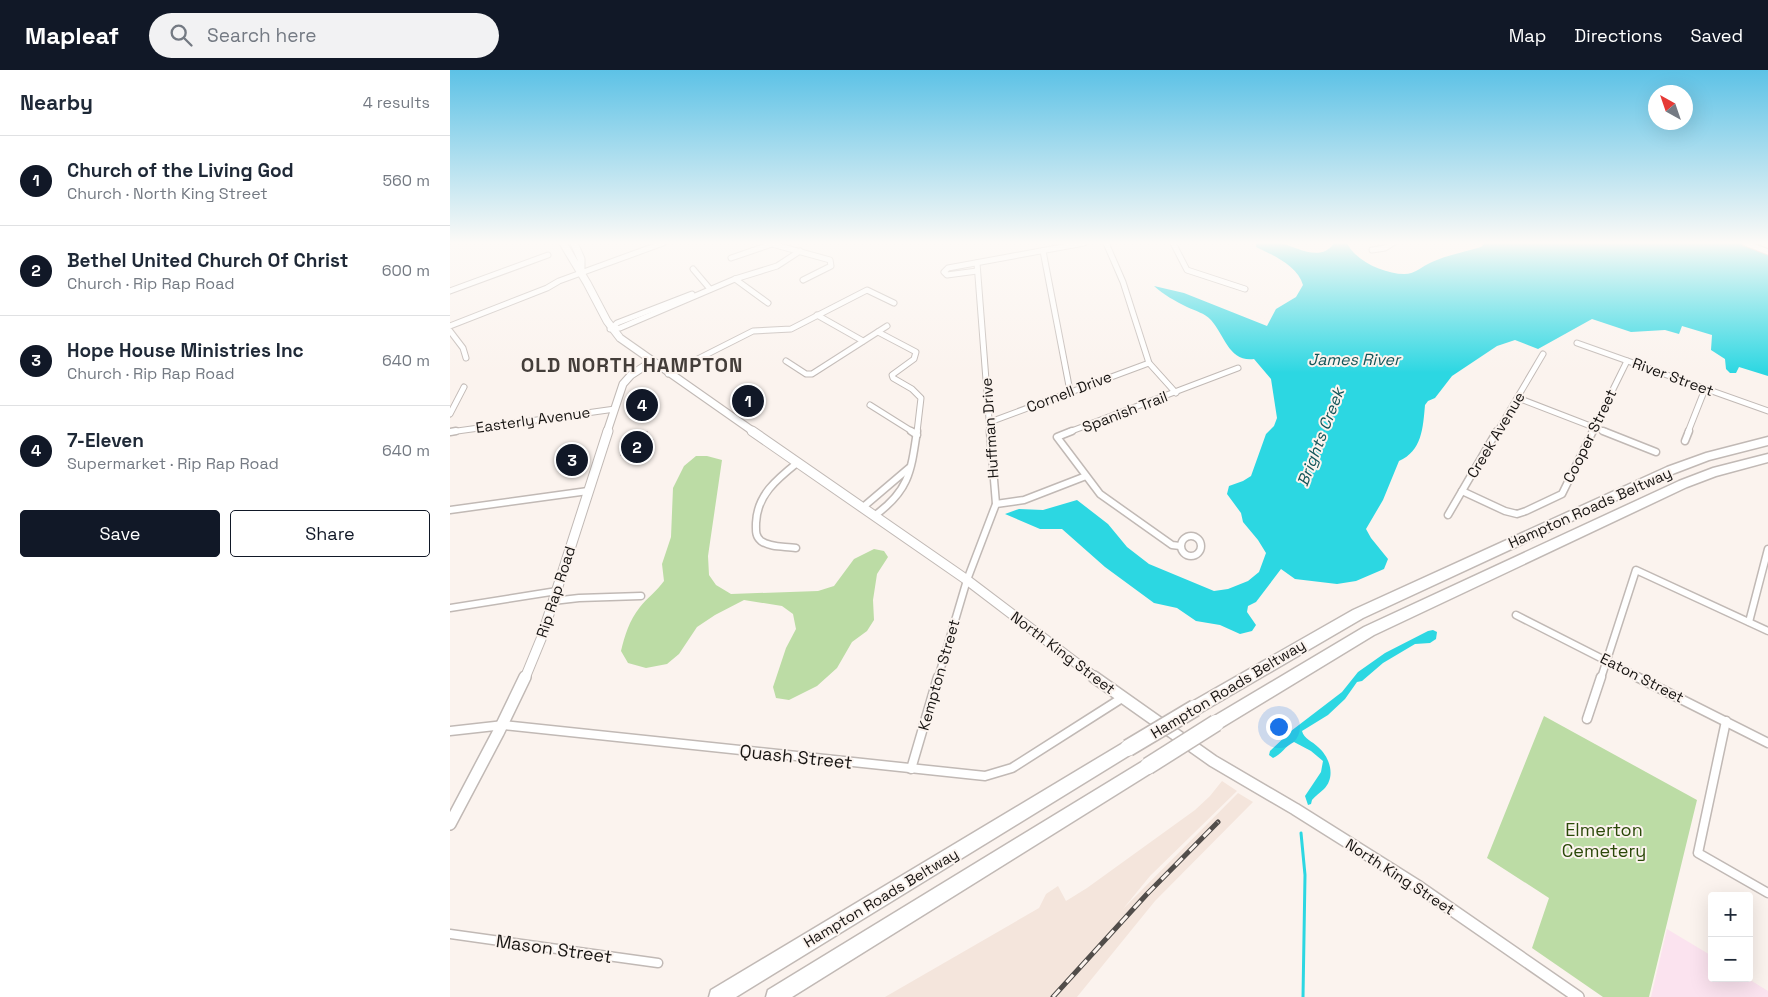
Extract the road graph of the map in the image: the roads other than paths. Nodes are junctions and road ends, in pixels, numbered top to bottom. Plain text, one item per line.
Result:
1 (548, 286) edge
2 (588, 286) edge
3 (708, 286) edge
4 (717, 286) edge
5 (745, 286) edge
6 (979, 286) edge
7 (1050, 286) edge
8 (1123, 286) edge
9 (1237, 286) edge
10 (710, 289) junction
11 (1245, 289) dead end
12 (768, 303) dead end
13 (894, 303) dead end
14 (816, 315) junction
15 (450, 326) edge
16 (887, 326) dead end
17 (610, 329) junction
18 (450, 331) edge
19 (878, 332) junction
20 (863, 342) junction
21 (1577, 343) dead end
22 (1543, 354) dead end
23 (466, 358) dead end
24 (1627, 360) junction
25 (786, 361) dead end
26 (651, 362) junction
27 (1149, 362) junction
28 (1238, 368) dead end
29 (668, 374) junction
30 (464, 387) dead end
31 (1705, 389) junction
32 (1070, 391) junction
33 (1176, 392) junction
34 (1518, 398) junction
35 (870, 405) dead end
36 (616, 409) junction
37 (1768, 411) edge
38 (450, 414) edge
39 (990, 422) junction
40 (1594, 428) junction
41 (450, 432) edge
42 (917, 435) junction
43 (1685, 441) dead end
44 (1768, 441) edge
45 (1656, 452) dead end
46 (1768, 458) edge
47 (797, 463) junction
48 (910, 468) junction
49 (1086, 476) junction
50 (588, 491) junction
51 (1462, 491) junction
52 (996, 504) junction
53 (862, 508) junction
54 (450, 510) edge
55 (1448, 515) dead end
56 (874, 516) junction
57 (1180, 546) dead end
58 (796, 548) dead end
59 (1768, 549) edge
60 (967, 580) junction
61 (557, 591) junction
62 (641, 596) dead end
63 (553, 601) junction
64 (450, 608) edge
65 (1516, 615) dead end
66 (1749, 622) junction
67 (1768, 631) edge
68 (1607, 660) junction
69 (1122, 698) junction
70 (1587, 719) dead end
71 (1726, 721) junction
72 (504, 725) junction
73 (450, 731) edge
74 (1768, 743) edge
75 (911, 769) junction
76 (450, 824) edge
77 (1768, 894) edge
78 (450, 934) edge
79 (658, 963) dead end
80 (718, 997) edge
81 (775, 997) edge
82 (1578, 997) edge

1 - 15 street
2 - 17 main road, North King Street
3 - 10 street
4 - 10 street
5 - 12 street
6 - 39 street, Huffman Drive
7 - 32 street
8 - 27 street
9 - 11 street
10 - 17 street
13 - 14 street
14 - 20 street
14 - 29 street
16 - 19 street
17 - 26 main road, North King Street
18 - 23 street
19 - 20 street
19 - 42 street
20 - 25 street
21 - 24 street, River Street
22 - 34 street, Creek Avenue
24 - 31 street, River Street
24 - 40 street, Cooper Street
26 - 29 main road, North King Street
26 - 36 main road, Rip Rap Road
27 - 32 street, Cornell Drive
27 - 33 street
28 - 33 street, Spanish Trail
29 - 47 main road, North King Street
30 - 38 street
31 - 37 street, River Street
31 - 43 street
32 - 39 street, Cornell Drive
33 - 49 street, Spanish Trail
34 - 40 street
34 - 51 street, Creek Avenue
35 - 42 street
36 - 41 street, Easterly Avenue
36 - 50 main road, Rip Rap Road
39 - 52 street, Huffman Drive
40 - 45 street
40 - 51 street, Cooper Street
42 - 48 street
44 - 80 highway, Hampton Roads Beltway, bridge
46 - 81 highway, Hampton Roads Beltway, bridge
47 - 53 main road, North King Street
47 - 58 street
48 - 53 street
48 - 56 street
49 - 52 street
49 - 57 street, Spanish Trail
50 - 54 street
50 - 61 main road, Rip Rap Road
51 - 55 street, Creek Avenue
52 - 60 street, Huffman Drive
53 - 56 main road, North King Street
56 - 60 main road, North King Street
59 - 66 street
60 - 69 main road, North King Street
60 - 75 street, Kempton Street
61 - 63 main road, Rip Rap Road
61 - 64 street
62 - 63 street
63 - 72 main road, Rip Rap Road
65 - 68 street, Eaton Street
66 - 67 street
66 - 68 street
68 - 70 street
68 - 71 street, Eaton Street
69 - 75 street, Quash Street
69 - 82 main road, North King Street
71 - 74 street, Eaton Street
71 - 77 street
72 - 73 street, Quash Street
72 - 75 street, Quash Street
72 - 76 main road, Rip Rap Road
78 - 79 street, Mason Street

